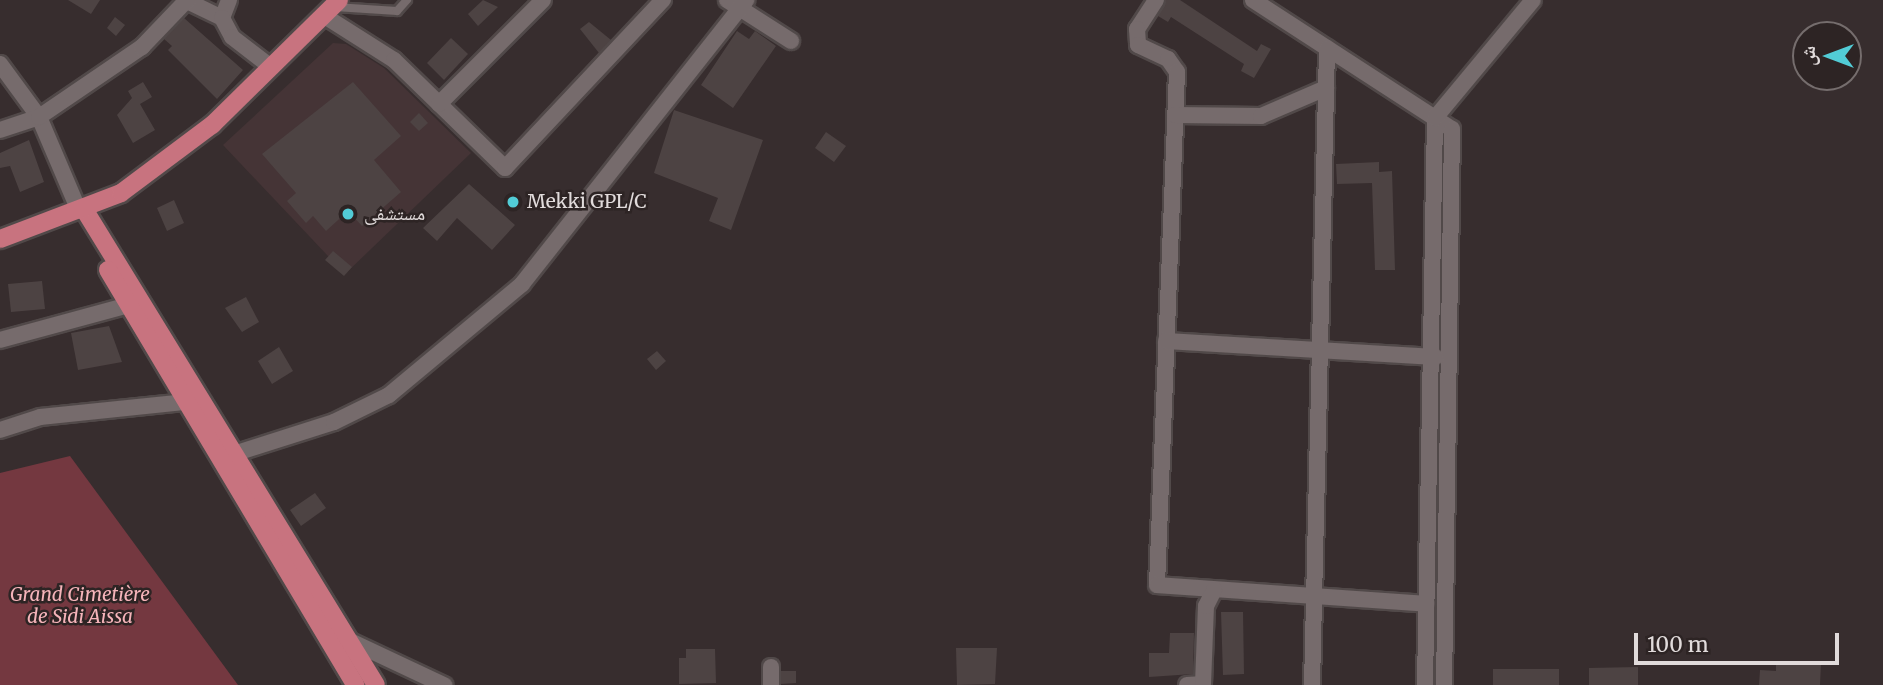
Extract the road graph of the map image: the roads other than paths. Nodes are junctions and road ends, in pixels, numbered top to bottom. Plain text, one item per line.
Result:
1 (229, 0) edge
2 (407, 0) edge
3 (543, 0) edge
4 (663, 0) edge
5 (1156, 0) edge
6 (1253, 0) edge
7 (1533, 0) edge
8 (186, 1) edge
9 (738, 3) edge
10 (1280, 7) edge
11 (332, 8) edge
12 (222, 18) junction
13 (792, 41) dead end
14 (1327, 48) junction
15 (0, 64) edge
16 (271, 66) junction
17 (1326, 88) junction
18 (439, 104) junction
19 (1175, 115) junction
20 (38, 117) junction
21 (1435, 118) junction
22 (0, 130) edge
23 (79, 211) junction
24 (0, 239) edge
25 (129, 305) junction
26 (0, 340) edge
27 (1167, 341) junction
28 (1320, 355) junction
29 (1429, 356) junction
30 (1447, 358) junction
31 (186, 401) junction
32 (0, 430) edge
33 (228, 455) junction
34 (1214, 590) junction
35 (1315, 593) junction
36 (1426, 604) junction
37 (352, 642) junction
38 (771, 667) dead end
39 (355, 685) edge
40 (376, 685) edge
41 (444, 685) edge
42 (771, 685) edge
43 (1187, 685) edge
44 (1312, 685) edge
45 (1425, 685) edge
46 (1444, 685) edge

1 - 12 street
2 - 11 lane
3 - 18 street
4 - 18 street
5 - 19 street
6 - 10 street
7 - 21 street
8 - 12 street
8 - 20 street
9 - 13 street
9 - 33 street
10 - 14 street
11 - 16 main road
11 - 18 street
12 - 16 street
14 - 17 street
14 - 21 street
15 - 20 street
16 - 23 main road
17 - 19 street
17 - 28 street
19 - 27 street
20 - 22 street
20 - 23 street
21 - 29 street
21 - 30 street
23 - 24 main road
23 - 25 main road
23 - 33 main road
25 - 26 street
25 - 31 main road
27 - 28 street
27 - 34 street
28 - 29 street
28 - 35 street
29 - 30 street
29 - 36 street
30 - 46 street
31 - 32 street
31 - 33 main road
33 - 37 main road
33 - 39 main road
34 - 35 street
34 - 43 street
35 - 36 street
35 - 44 street
36 - 45 street
37 - 40 main road
37 - 41 street
38 - 42 street

